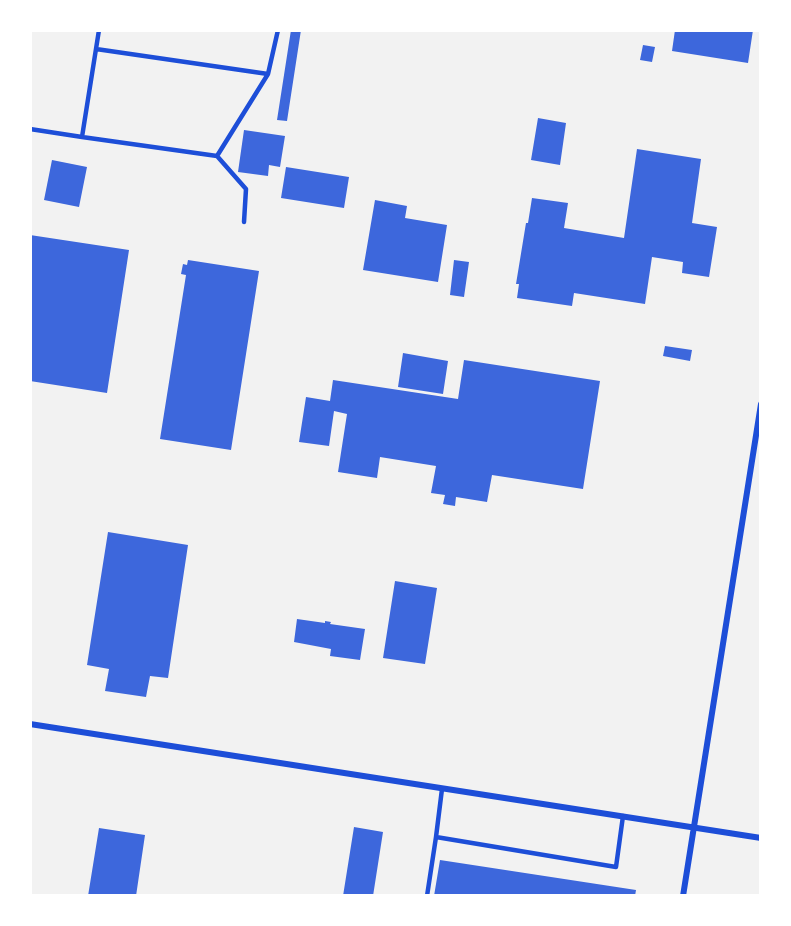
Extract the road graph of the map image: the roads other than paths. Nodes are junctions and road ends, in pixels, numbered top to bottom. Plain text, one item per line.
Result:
1 (99, 30) edge
2 (278, 30) edge
3 (96, 49) junction
4 (268, 74) junction
5 (30, 129) edge
6 (82, 137) junction
7 (217, 156) junction
8 (244, 222) dead end
9 (761, 404) edge
10 (759, 435) edge
11 (30, 724) edge
12 (442, 789) junction
13 (623, 816) junction
14 (694, 827) junction
15 (436, 837) junction
16 (761, 838) edge
17 (427, 896) edge
18 (683, 896) edge

1 - 3 lane
2 - 4 lane
3 - 4 lane
3 - 6 lane
4 - 7 lane
5 - 6 lane
6 - 7 lane
7 - 8 lane
9 - 10 street
10 - 14 street
11 - 12 street
12 - 13 street
12 - 15 lane
13 - 14 street
13 - 15 lane
14 - 16 street
14 - 18 street
15 - 17 lane

